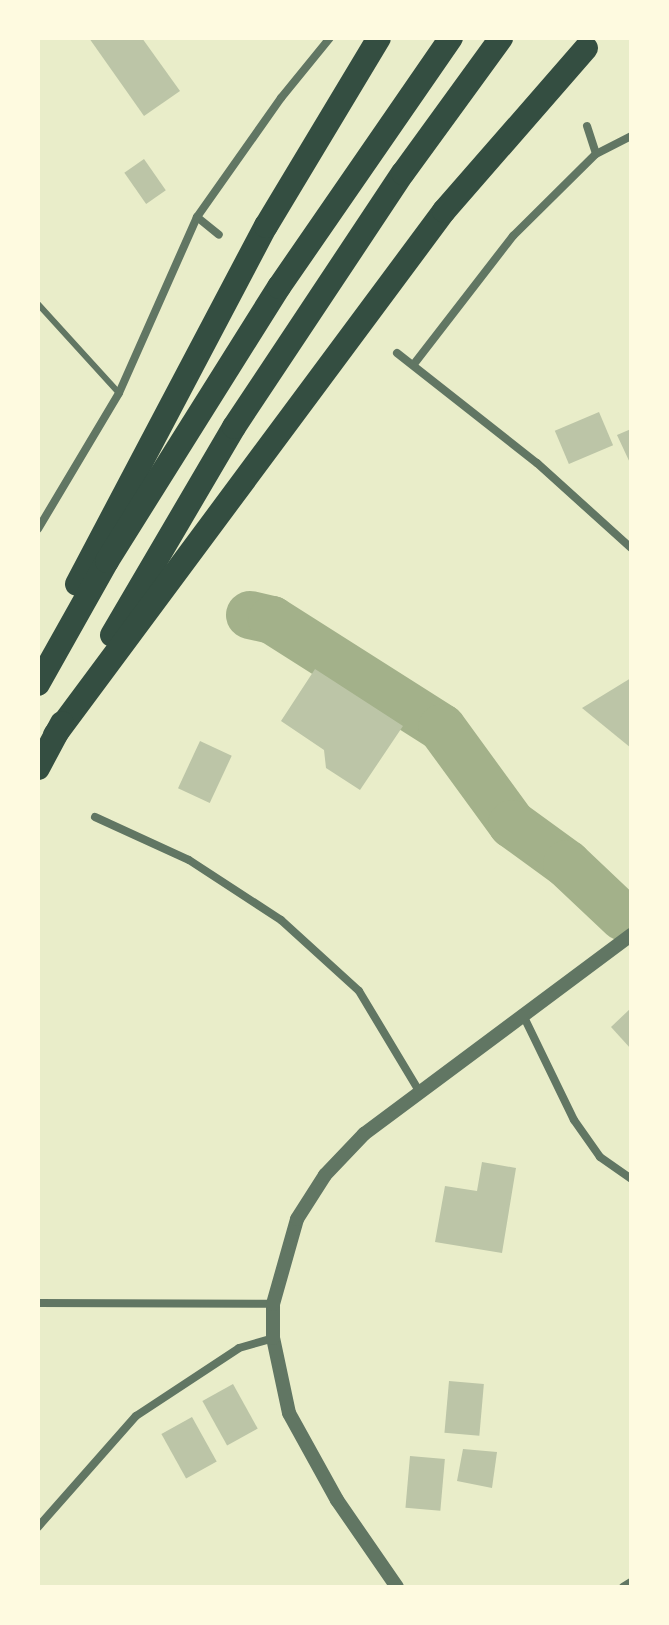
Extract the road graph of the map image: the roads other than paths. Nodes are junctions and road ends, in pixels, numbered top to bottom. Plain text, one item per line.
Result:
1 (330, 38) edge
2 (379, 38) edge
3 (451, 38) edge
4 (501, 38) edge
5 (586, 48) dead end
6 (587, 126) dead end
7 (631, 136) edge
8 (596, 154) junction
9 (197, 217) junction
10 (219, 235) dead end
11 (38, 304) edge
12 (397, 353) dead end
13 (414, 364) junction
14 (119, 393) junction
15 (38, 529) edge
16 (631, 548) edge
17 (38, 666) edge
18 (38, 684) edge
19 (55, 735) junction
20 (38, 768) edge
21 (95, 817) dead end
22 (631, 935) edge
23 (522, 1013) junction
24 (418, 1089) junction
25 (631, 1179) edge
26 (38, 1303) edge
27 (273, 1304) junction
28 (273, 1338) junction
29 (38, 1527) edge
30 (631, 1582) edge
31 (397, 1587) edge
32 (623, 1587) edge

1 - 9 street
2 - 17 highway
3 - 18 highway
4 - 19 highway
5 - 19 highway
6 - 8 street
7 - 8 street
8 - 13 street
9 - 10 street
9 - 14 street
11 - 14 lane
12 - 13 street
13 - 16 street
14 - 15 street
19 - 20 highway
21 - 24 street
22 - 23 street
23 - 24 street
23 - 25 street
24 - 27 street
26 - 27 street
27 - 28 street
28 - 29 street
28 - 31 street
30 - 32 street

